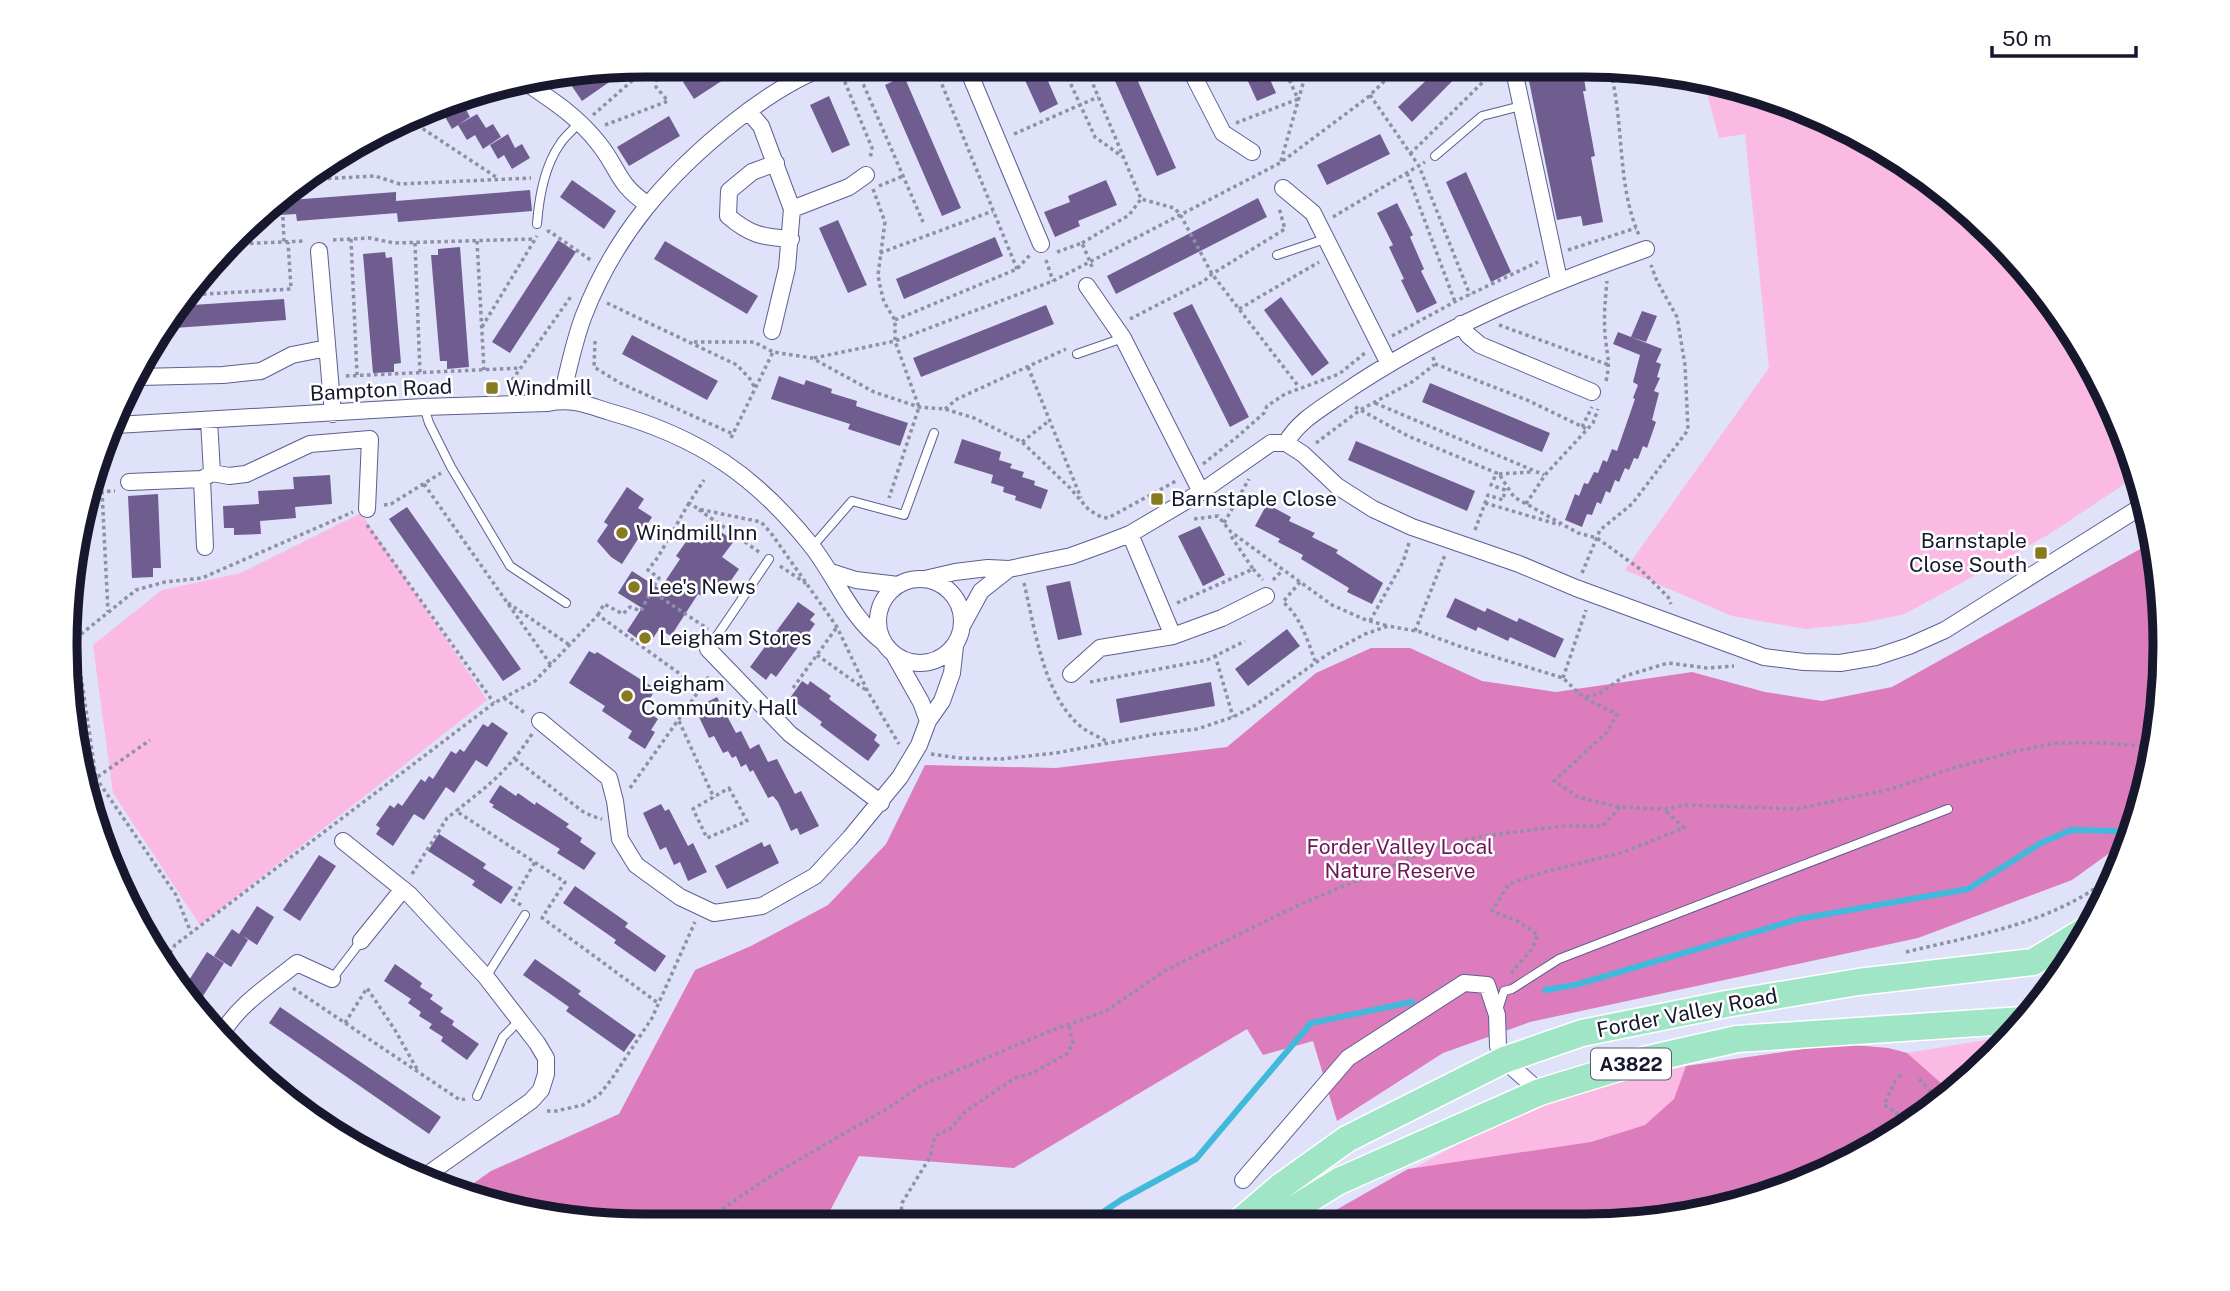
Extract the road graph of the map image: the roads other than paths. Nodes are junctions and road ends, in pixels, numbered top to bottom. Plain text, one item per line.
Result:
1 (804, 77) edge
2 (971, 77) edge
3 (1194, 77) edge
4 (1515, 77) edge
5 (537, 88) edge
6 (1521, 106) junction
7 (748, 111) junction
8 (583, 127) junction
9 (1252, 152) dead end
10 (1435, 156) dead end
11 (776, 163) junction
12 (866, 175) road end
13 (1277, 185) road end
14 (647, 204) junction
15 (792, 209) junction
16 (537, 223) dead end
17 (790, 239) junction
18 (1326, 239) junction
19 (319, 244) road end
20 (1041, 244) road end
21 (1646, 249) road end
22 (1277, 255) dead end
23 (1559, 280) junction
24 (1087, 286) road end
25 (1469, 320) junction
26 (772, 331) dead end
27 (1119, 332) junction
28 (327, 348) junction
29 (1078, 349) road end
30 (1389, 364) junction
31 (147, 372) edge
32 (1592, 392) dead end
33 (566, 399) junction
34 (424, 407) junction
35 (333, 414) junction
36 (209, 420) junction
37 (122, 425) edge
38 (934, 433) dead end
39 (1286, 443) junction
40 (207, 476) junction
41 (129, 482) road end
42 (1200, 492) junction
43 (362, 510) road end
44 (2137, 510) edge
45 (1130, 534) junction
46 (205, 547) dead end
47 (812, 547) junction
48 (769, 559) road end
49 (1015, 568) junction
50 (831, 572) junction
51 (925, 579) junction
52 (898, 585) junction
53 (1266, 596) dead end
54 (566, 603) dead end
55 (963, 624) junction
56 (1173, 636) junction
57 (712, 642) joint
58 (883, 642) junction
59 (955, 646) junction
60 (895, 656) junction
61 (1075, 679) road end
62 (540, 721) road end
63 (928, 721) junction
64 (881, 803) junction
65 (1948, 809) dead end
66 (343, 841) dead end
67 (403, 889) junction
68 (527, 912) road end
69 (2071, 939) edge
70 (361, 941) joint
71 (486, 977) junction
72 (332, 979) joint
73 (1497, 1015) junction
74 (519, 1021) junction
75 (2011, 1021) edge
76 (225, 1027) edge
77 (1504, 1060) junction
78 (1540, 1092) junction
79 (477, 1096) road end
80 (431, 1172) edge
81 (1243, 1180) dead end
82 (1248, 1214) edge
83 (1286, 1214) edge

1 - 7 street
2 - 20 street
3 - 9 street
4 - 6 street
5 - 8 street
6 - 10 lane
6 - 23 street
7 - 11 street
7 - 14 street
8 - 14 street
8 - 16 lane
11 - 15 street
11 - 17 street
12 - 15 street
13 - 18 street
14 - 33 street
15 - 17 street
17 - 26 street
18 - 22 lane
18 - 30 street
19 - 28 street
21 - 23 street
23 - 25 street
24 - 27 street
25 - 30 street
25 - 32 street
27 - 29 lane
27 - 42 street
28 - 31 street
28 - 35 street
30 - 39 street
33 - 34 street, Bampton Road
33 - 47 street, Bampton Road
34 - 35 street, Bampton Road
34 - 54 lane
35 - 36 street, Bampton Road
36 - 37 street, Bampton Road
36 - 40 street
38 - 47 lane
39 - 42 street
39 - 44 street
40 - 41 street
40 - 43 street
40 - 46 street
42 - 45 street
45 - 49 street
45 - 56 street
47 - 50 street, Bampton Road
48 - 57 lane
49 - 51 street
49 - 55 street
50 - 52 street
50 - 58 street, Bampton Road
51 - 52 street
51 - 55 street
52 - 58 street
53 - 56 street
55 - 59 street
56 - 61 street
57 - 64 street
58 - 60 street, Bampton Road
59 - 60 street
59 - 63 street
60 - 63 street, Bampton Road
62 - 64 street
63 - 64 street
65 - 73 lane
66 - 67 street
67 - 70 street
67 - 71 street
68 - 71 lane
69 - 77 main road, Forder Valley Road / A3822
70 - 72 lane
71 - 74 street
72 - 76 street
73 - 77 street
73 - 81 street
74 - 79 lane
74 - 80 street
75 - 78 main road, Forder Valley Road / A3822
77 - 78 street
77 - 82 main road, Forder Valley Road / A3822
78 - 83 main road, Forder Valley Road / A3822

